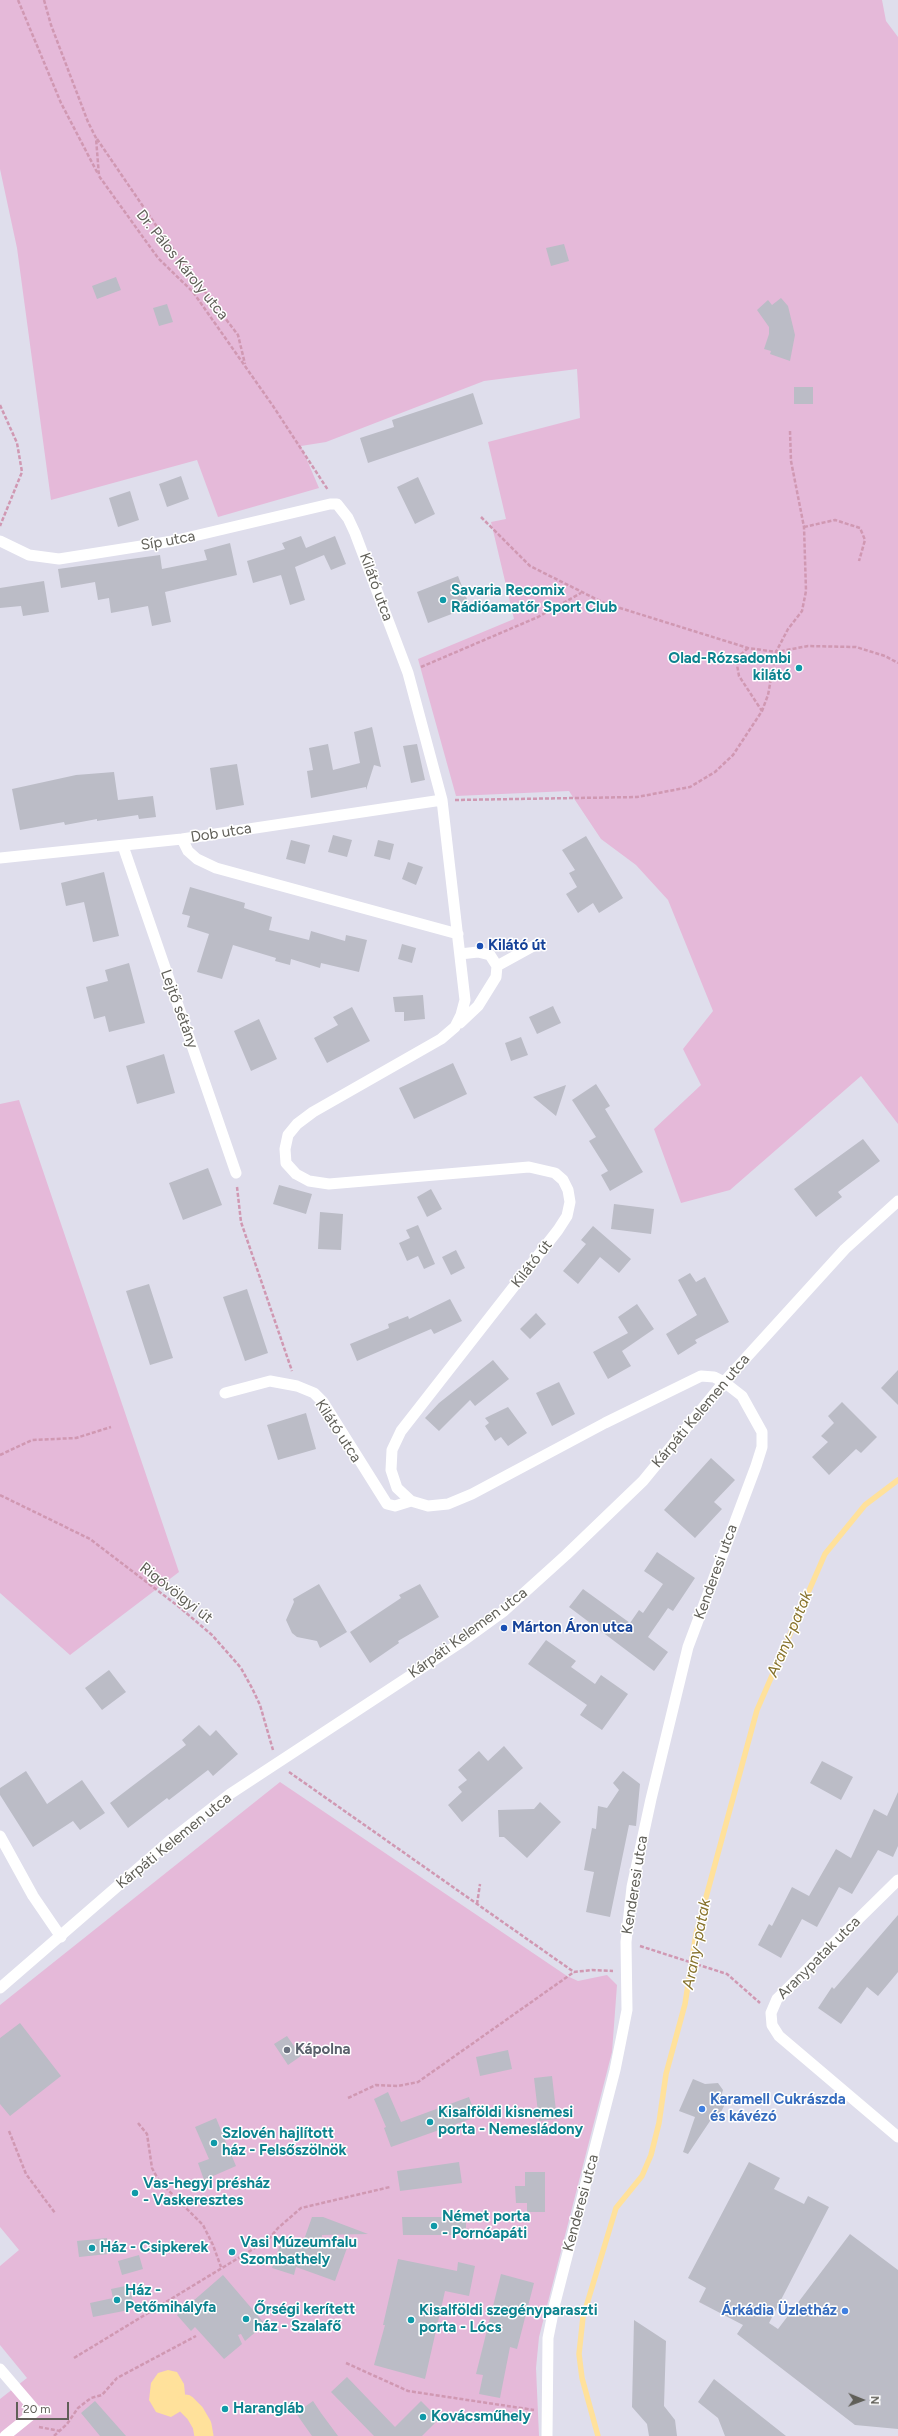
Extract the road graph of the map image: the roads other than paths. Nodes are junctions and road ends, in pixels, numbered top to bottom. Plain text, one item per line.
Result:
1 (337, 504) joint
2 (0, 541) edge
3 (408, 672) joint
4 (442, 800) junction
5 (182, 839) junction
6 (123, 846) junction
7 (0, 858) edge
8 (458, 934) junction
9 (537, 944) dead end
10 (460, 954) junction
11 (497, 966) junction
12 (455, 1027) junction
13 (236, 1172) road end
14 (898, 1201) edge
15 (724, 1382) junction
16 (225, 1393) dead end
17 (411, 1501) junction
18 (0, 1836) edge
19 (898, 1880) edge
20 (60, 1937) junction
21 (0, 1988) edge
22 (898, 2138) edge
23 (0, 2369) edge
24 (5, 2436) edge
25 (547, 2436) edge

1 - 2 street, Síp utca
1 - 3 street, Kilátó utca
3 - 4 street, Kilátó út
4 - 5 street, Dob utca
4 - 8 street, Kilátó út
5 - 6 street, Dob utca
5 - 8 street
6 - 7 street, Dob utca
6 - 13 street, Lejtő sétány
8 - 10 street, Kilátó út
9 - 11 street
10 - 11 street
10 - 12 street, Kilátó út
11 - 12 street
12 - 17 street, Kilátó út
14 - 15 street, Kárpáti Kelemen utca
15 - 17 street
15 - 20 street, Kárpáti Kelemen utca
15 - 25 street, Kenderesi utca
16 - 17 street, Kilátó utca
18 - 20 street
19 - 22 street, Aranypatak utca
20 - 21 street, Kárpáti Kelemen utca
23 - 24 street

